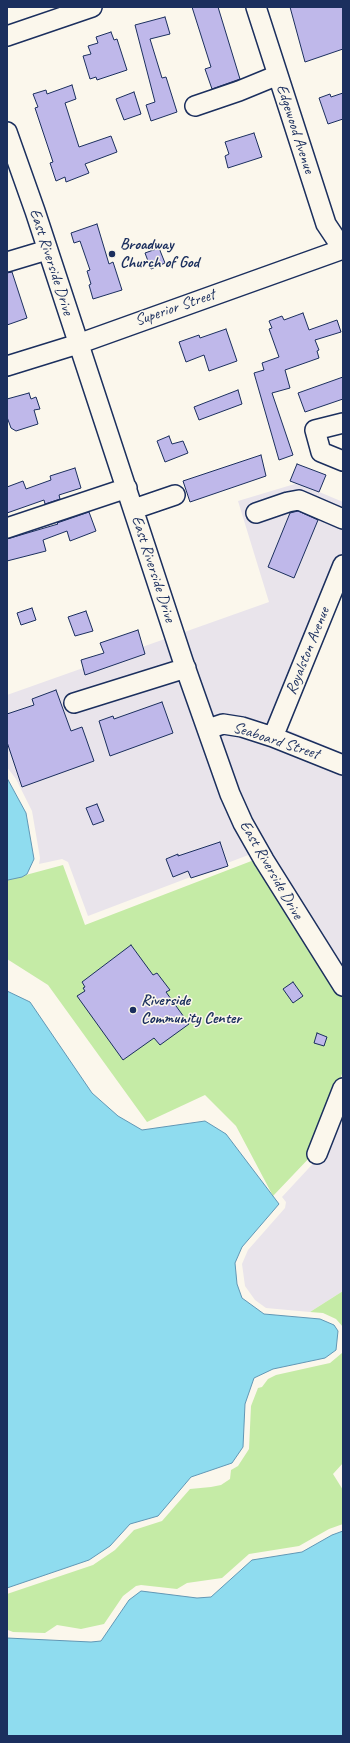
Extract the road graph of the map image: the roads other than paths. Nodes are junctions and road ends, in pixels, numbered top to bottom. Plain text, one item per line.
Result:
1 (92, 7) edge
2 (256, 7) edge
3 (7, 36) edge
4 (278, 75) junction
5 (194, 106) dead end
6 (7, 132) edge
7 (342, 248) edge
8 (47, 250) junction
9 (7, 262) edge
10 (78, 344) junction
11 (7, 366) edge
12 (343, 423) edge
13 (343, 461) edge
14 (127, 488) junction
15 (175, 494) dead end
16 (134, 509) junction
17 (256, 513) dead end
18 (343, 519) edge
19 (7, 528) edge
20 (343, 566) edge
21 (186, 668) junction
22 (74, 703) dead end
23 (208, 729) junction
24 (274, 737) junction
25 (343, 765) edge
26 (343, 986) edge
27 (343, 1088) edge
28 (317, 1154) dead end

1 - 3 street
2 - 4 street, Edgewood Avenue
4 - 5 street
4 - 7 street, Edgewood Avenue
6 - 8 street, East Riverside Drive
7 - 10 street, Superior Street
8 - 9 street
8 - 10 street, East Riverside Drive
10 - 11 street, Superior Street
10 - 14 street, East Riverside Drive
12 - 13 street
14 - 16 street, East Riverside Drive
14 - 19 street
15 - 16 street
16 - 21 street, East Riverside Drive
17 - 18 street
20 - 24 street, Royalston Avenue
21 - 22 street
21 - 23 street, East Riverside Drive
23 - 24 street, Seaboard Street
23 - 26 street, East Riverside Drive
24 - 25 street, Seaboard Street
27 - 28 street

